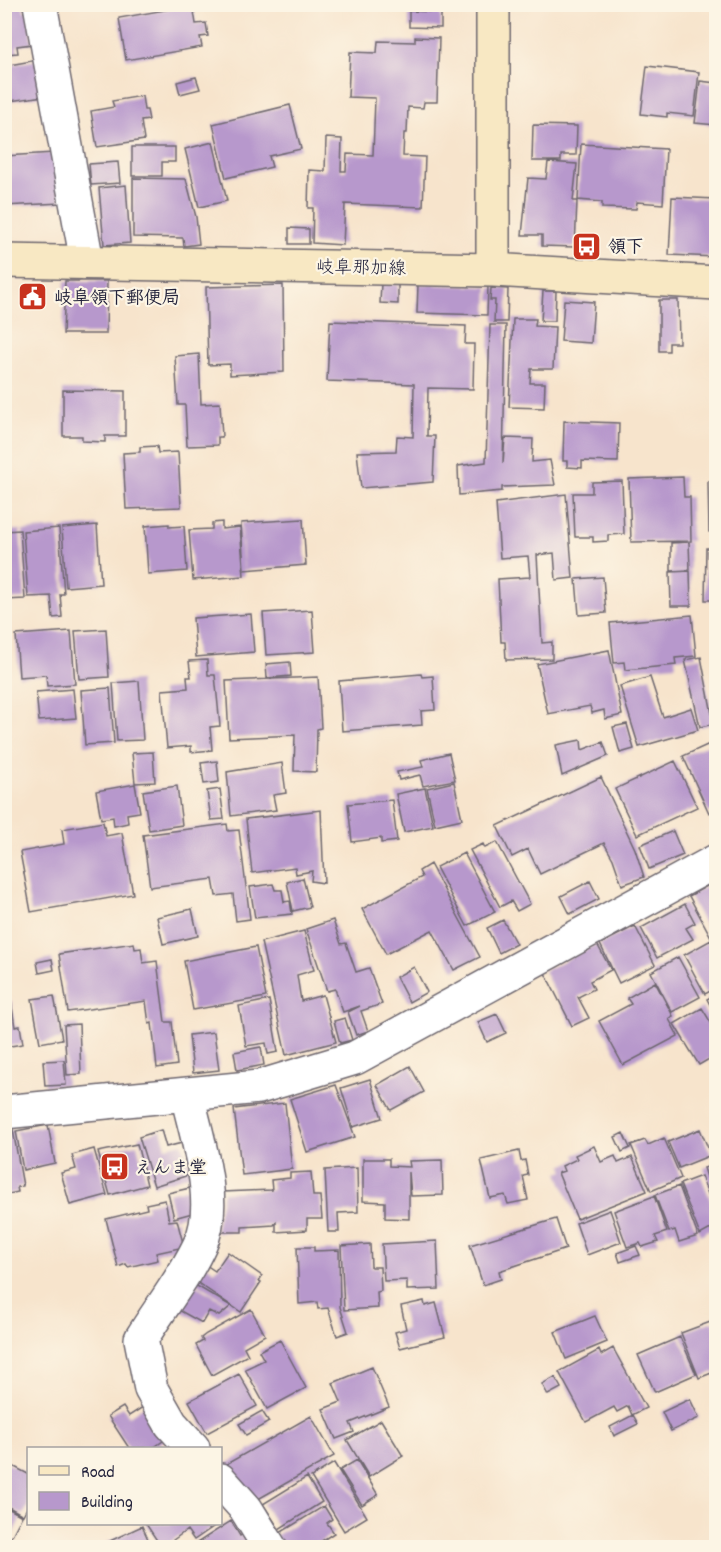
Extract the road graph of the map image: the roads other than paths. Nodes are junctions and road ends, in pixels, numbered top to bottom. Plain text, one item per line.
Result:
1 (40, 4) edge
2 (494, 4) edge
3 (4, 261) edge
4 (87, 262) junction
5 (493, 270) junction
6 (717, 283) edge
7 (717, 861) edge
8 (187, 1094) junction
9 (4, 1112) edge
10 (191, 1447) edge
11 (222, 1482) edge
12 (270, 1548) edge

1 - 4 street
2 - 5 main road
3 - 4 main road, 岐阜那加線
4 - 5 main road, 岐阜那加線
5 - 6 main road, 岐阜那加線
7 - 8 street
8 - 9 street
8 - 10 street
11 - 12 street

